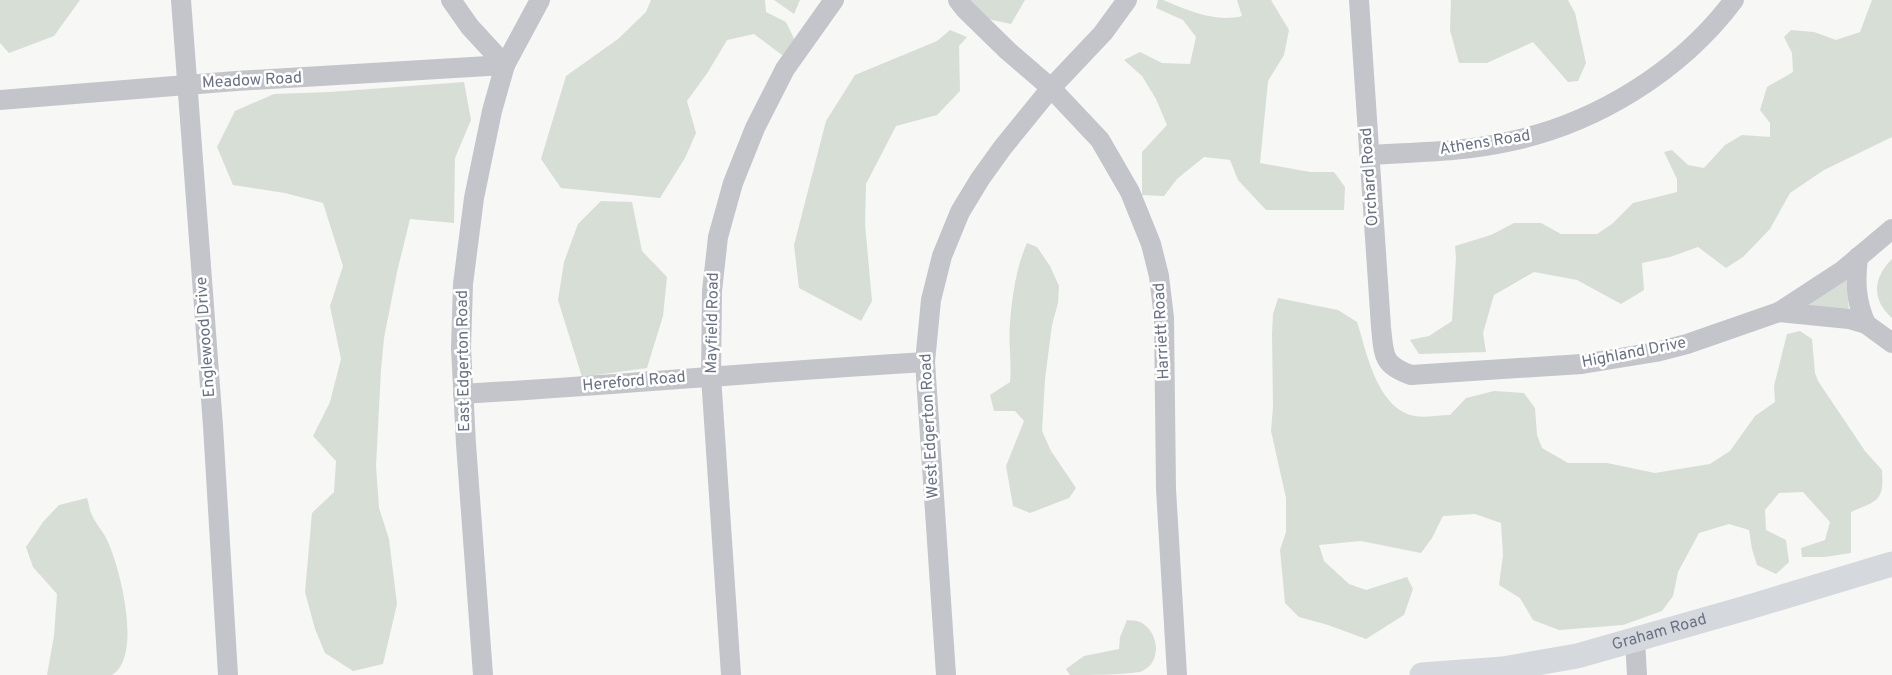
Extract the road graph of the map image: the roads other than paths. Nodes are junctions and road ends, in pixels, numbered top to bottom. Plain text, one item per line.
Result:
1 (181, 0) edge
2 (451, 0) edge
3 (540, 0) edge
4 (834, 0) edge
5 (958, 0) edge
6 (1127, 0) edge
7 (1359, 0) edge
8 (1734, 0) edge
9 (505, 65) junction
10 (188, 85) junction
11 (1051, 88) junction
12 (0, 100) edge
13 (1370, 155) junction
14 (1892, 229) edge
15 (1858, 257) junction
16 (1779, 312) junction
17 (1866, 324) junction
18 (1892, 343) edge
19 (1384, 354) joint
20 (925, 362) junction
21 (711, 376) junction
22 (464, 394) junction
23 (1892, 564) edge
24 (1635, 640) junction
25 (228, 675) edge
26 (483, 675) edge
27 (731, 675) edge
28 (946, 675) edge
29 (1177, 675) edge
30 (1422, 675) edge
31 (1637, 675) edge

1 - 10 street, Englewood Drive
2 - 9 street
3 - 9 street, East Edgerton Road
4 - 21 street, Mayfield Road
5 - 11 street, Harriett Road
6 - 11 street, West Edgerton Road
7 - 13 street, Orchard Road
8 - 13 street, Athens Road
9 - 10 street, Meadow Road
9 - 22 street, East Edgerton Road
10 - 12 street, Meadow Road
10 - 25 street, Englewood Drive
11 - 20 street, West Edgerton Road
11 - 29 street, Harriett Road
13 - 19 street, Orchard Road
14 - 15 street, Highland Drive
15 - 16 street, Highland Drive
15 - 17 street
16 - 17 street
16 - 19 street, Highland Drive
17 - 18 street
20 - 21 street, Hereford Road
20 - 28 street, West Edgerton Road
21 - 22 street, Hereford Road
21 - 27 street, Mayfield Road
22 - 26 street, East Edgerton Road
23 - 24 main road, Graham Road
24 - 30 main road, Graham Road
24 - 31 street

